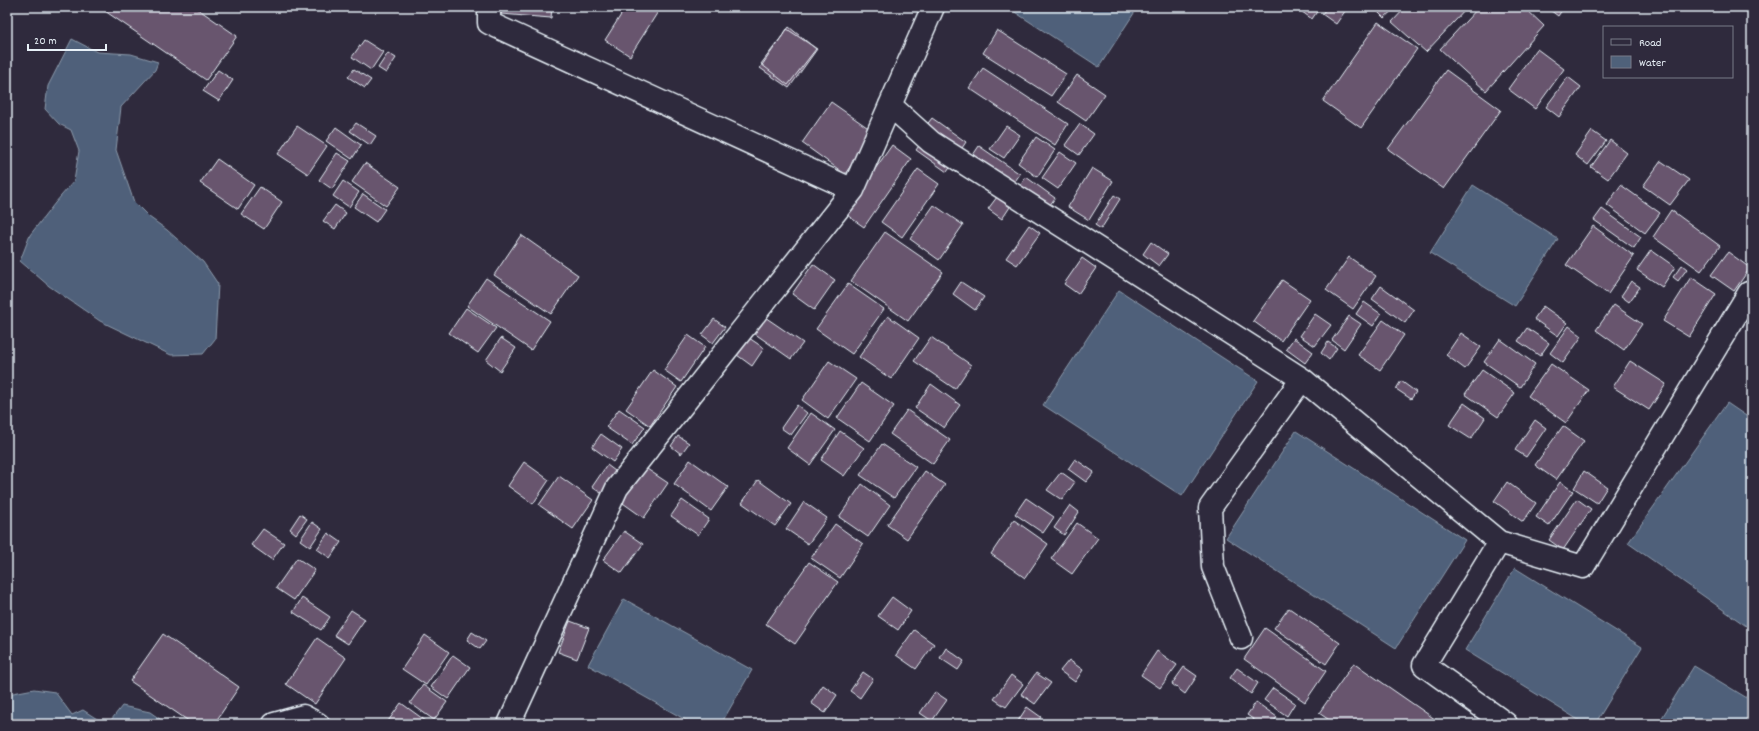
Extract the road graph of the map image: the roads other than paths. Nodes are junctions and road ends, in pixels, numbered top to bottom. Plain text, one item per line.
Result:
1 (489, 7) edge
2 (933, 7) edge
3 (890, 106) junction
4 (853, 190) junction
5 (1749, 293) dead end
6 (1302, 379) junction
7 (1499, 542) junction
8 (1241, 638) dead end
9 (274, 724) edge
10 (318, 724) edge
11 (509, 724) edge
12 (1506, 724) edge

1 - 4 street
2 - 3 street
3 - 4 street
3 - 6 street
4 - 11 street
5 - 7 street
6 - 7 street
6 - 8 street
7 - 12 street
9 - 10 street

